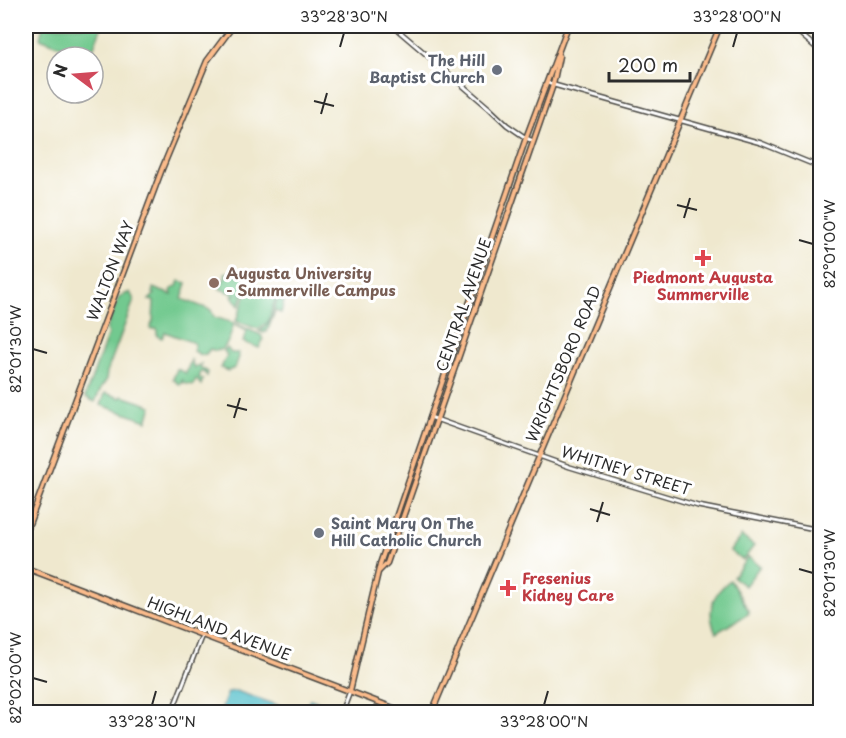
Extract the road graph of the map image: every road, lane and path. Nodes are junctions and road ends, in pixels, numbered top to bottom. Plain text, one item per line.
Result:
1 (233, 26) edge
2 (393, 26) edge
3 (568, 26) edge
4 (720, 26) edge
5 (791, 26) edge
6 (562, 43) junction
7 (820, 51) edge
8 (546, 83) junction
9 (553, 85) junction
10 (680, 120) junction
11 (526, 138) junction
12 (533, 141) junction
13 (820, 167) edge
14 (430, 417) junction
15 (437, 420) junction
16 (538, 456) junction
17 (820, 530) edge
18 (26, 532) edge
19 (26, 568) edge
20 (378, 572) junction
21 (202, 635) junction
22 (350, 691) junction
23 (172, 712) edge
24 (342, 712) edge
25 (405, 712) edge
26 (432, 712) edge

1 - 18 main road, WALTON WAY
2 - 11 street
3 - 6 main road, CENTRAL AVENUE
4 - 10 main road, WRIGHTSBORO ROAD
5 - 7 street
6 - 8 main road, CENTRAL AVENUE
6 - 9 main road, CENTRAL AVENUE
8 - 9 street
8 - 11 main road, CENTRAL AVENUE
9 - 10 street
9 - 12 main road, CENTRAL AVENUE
10 - 13 street
10 - 16 main road, WRIGHTSBORO ROAD
11 - 12 street
11 - 14 main road, CENTRAL AVENUE
12 - 15 main road, CENTRAL AVENUE
14 - 15 street, WHITNEY STREET
14 - 20 main road, CENTRAL AVENUE
15 - 16 street, WHITNEY STREET
15 - 20 main road, CENTRAL AVENUE
16 - 17 street, WHITNEY STREET
16 - 26 main road, WRIGHTSBORO ROAD
19 - 21 main road, HIGHLAND AVENUE
20 - 22 main road, CENTRAL AVENUE
21 - 22 main road, HIGHLAND AVENUE
21 - 23 street
22 - 24 street, CENTRAL AVENUE
22 - 25 main road, HIGHLAND AVENUE

